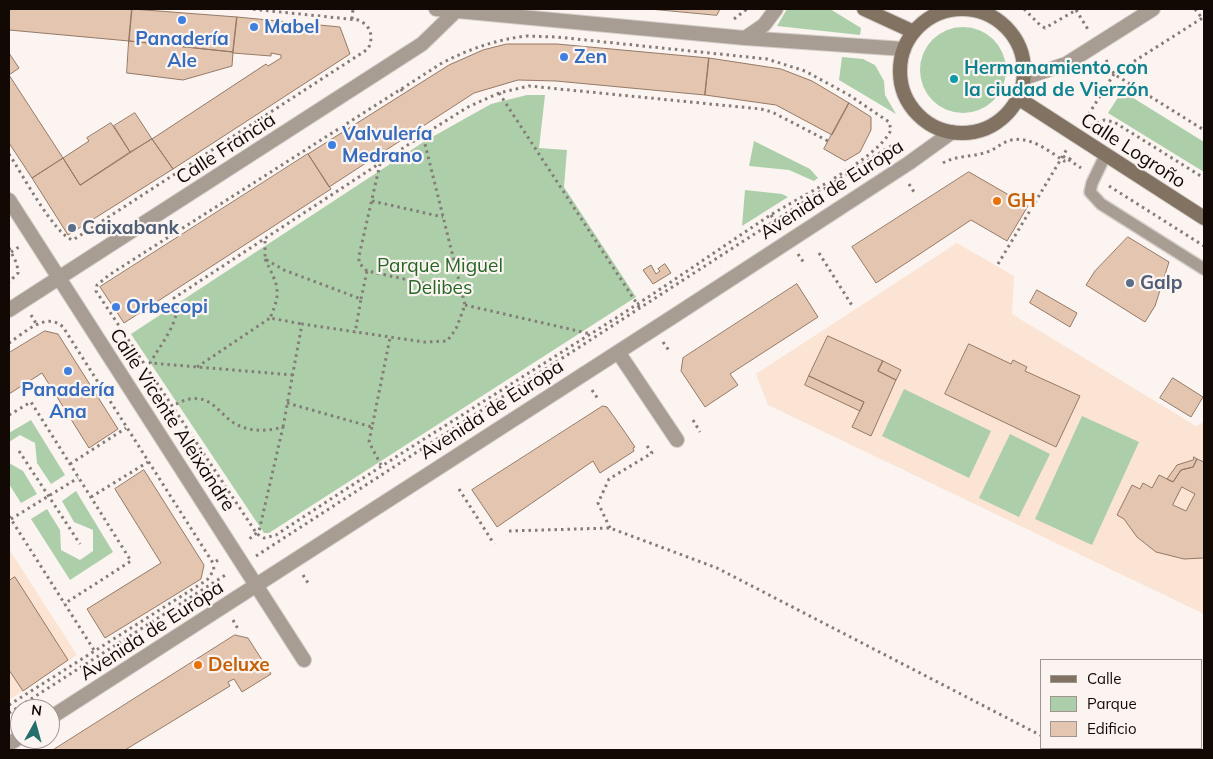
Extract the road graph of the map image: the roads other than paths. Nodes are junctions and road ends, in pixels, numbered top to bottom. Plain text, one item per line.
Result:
1 (436, 9) edge
2 (776, 9) edge
3 (864, 9) edge
4 (1152, 9) edge
5 (456, 11) junction
6 (914, 32) junction
7 (745, 38) junction
8 (904, 49) junction
9 (1024, 78) junction
10 (1018, 98) junction
11 (952, 132) junction
12 (1106, 156) junction
13 (9, 200) edge
14 (1204, 218) edge
15 (1204, 268) edge
16 (58, 278) junction
17 (9, 310) edge
18 (618, 352) junction
19 (677, 440) dead end
20 (257, 586) junction
21 (304, 660) dead end
22 (60, 712) edge

1 - 5 street
2 - 7 street
3 - 6 main road
4 - 9 street
5 - 7 street
5 - 16 street, Calle Francia
6 - 8 main road
6 - 9 main road
7 - 8 street
8 - 11 main road
9 - 10 main road
10 - 11 main road
10 - 12 main road, Calle Logroño
11 - 18 street, Avenida de Europa
12 - 14 main road, Calle Logroño
12 - 15 lane
13 - 16 street, Calle Vicente Aleixandre
16 - 17 street, Calle Francia
16 - 20 street, Calle Vicente Aleixandre
18 - 19 street
18 - 20 street, Avenida de Europa
20 - 21 street, Calle Vicente Aleixandre
20 - 22 street, Avenida de Europa

